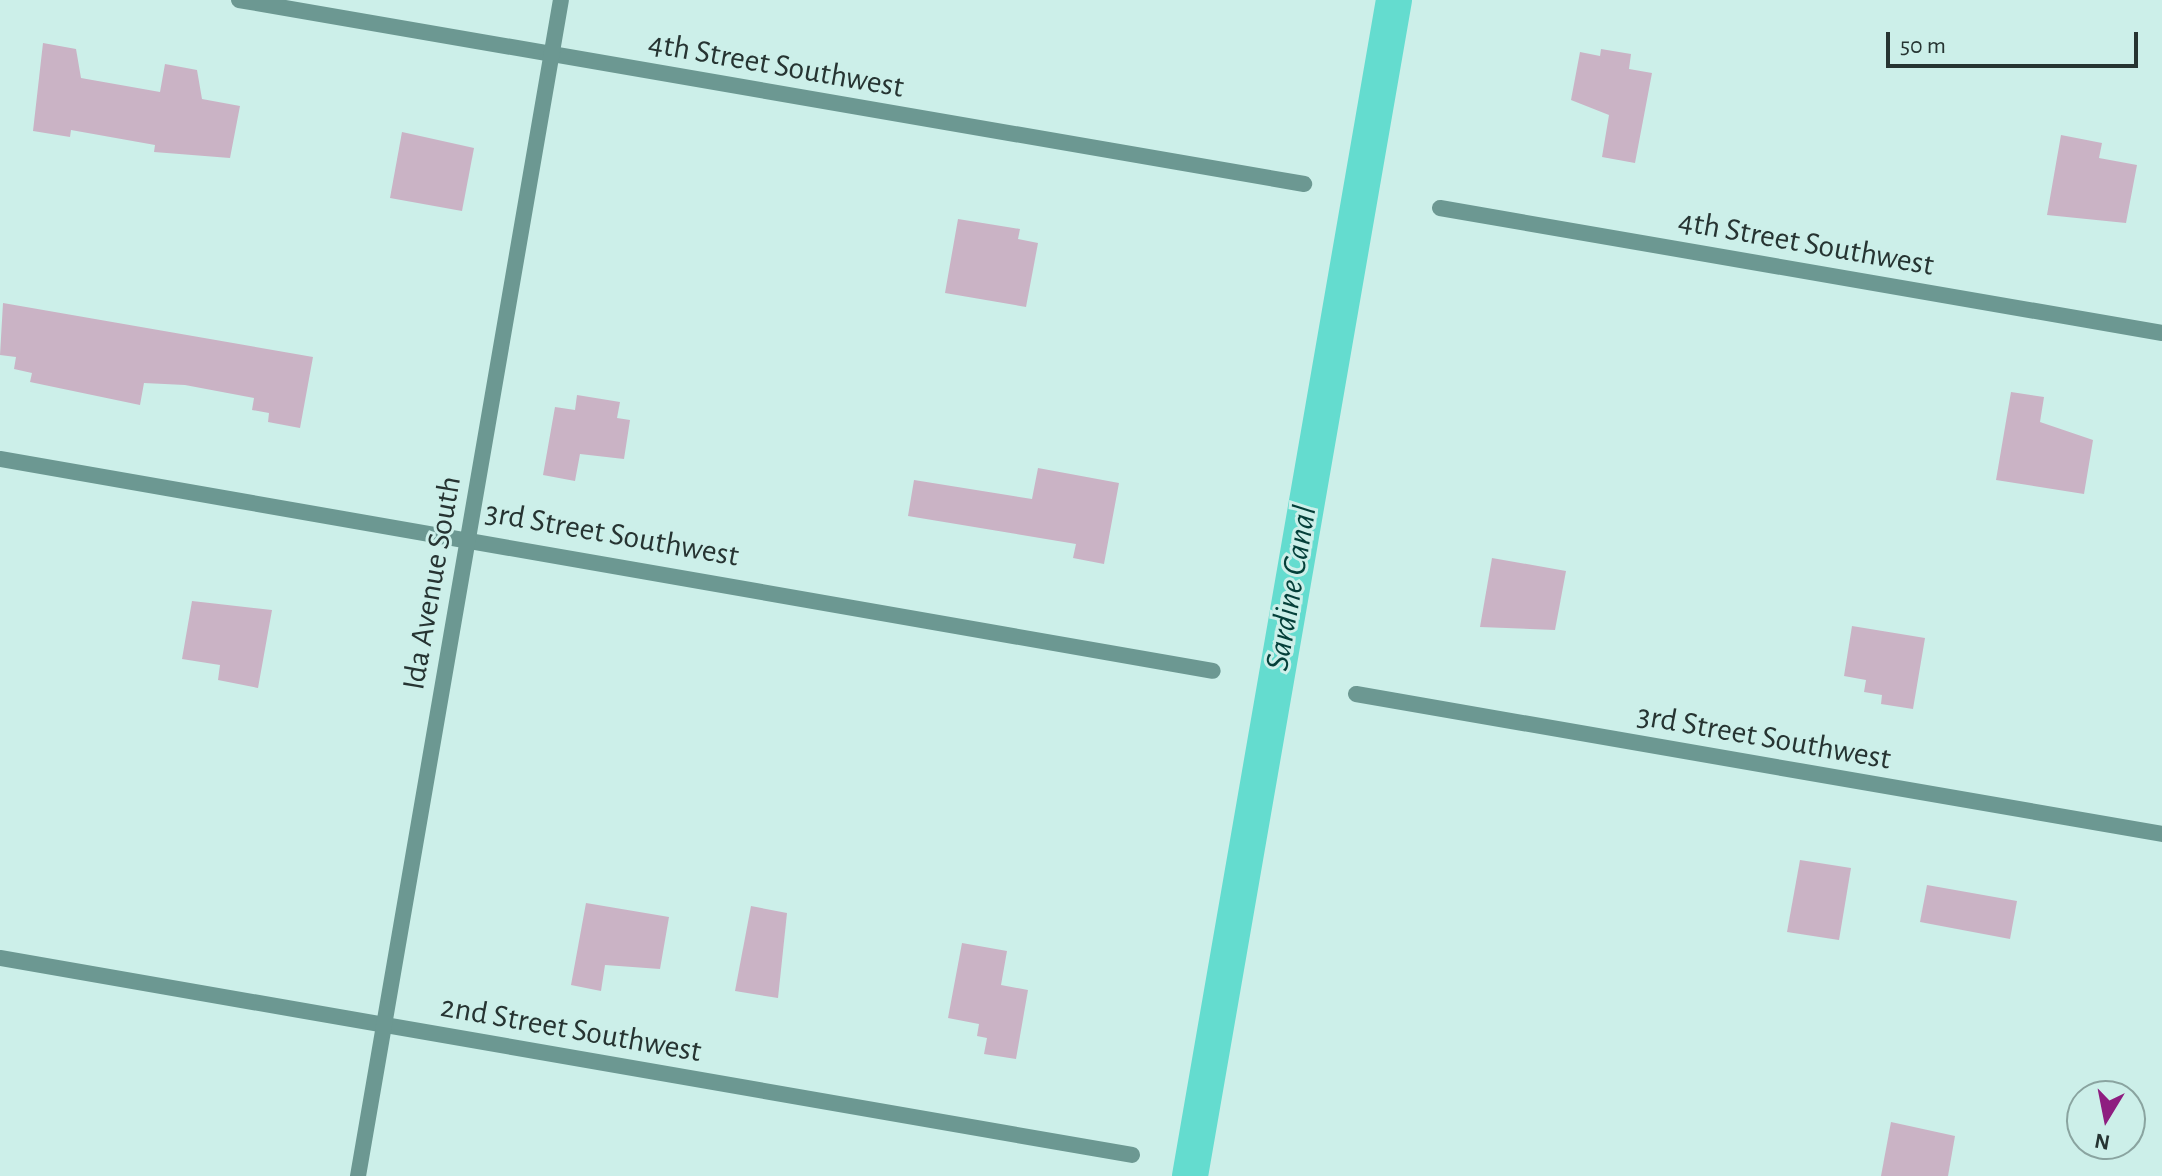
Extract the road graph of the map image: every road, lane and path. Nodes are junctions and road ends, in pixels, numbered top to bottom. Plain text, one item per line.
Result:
1 (239, 0) edge
2 (561, 0) edge
3 (552, 55) junction
4 (1304, 184) dead end
5 (1440, 208) dead end
6 (2162, 333) edge
7 (0, 459) edge
8 (468, 537) junction
9 (1213, 671) dead end
10 (1356, 694) dead end
11 (2162, 834) edge
12 (0, 958) edge
13 (384, 1024) junction
14 (1132, 1155) dead end
15 (358, 1176) edge

1 - 3 street, 4th Street Southwest
2 - 3 street, Ida Avenue South
3 - 4 street, 4th Street Southwest
3 - 8 street, Ida Avenue South
5 - 6 street, 4th Street Southwest
7 - 8 street, 3rd Street Southwest
8 - 9 street, 3rd Street Southwest
8 - 13 street, Ida Avenue South
10 - 11 street, 3rd Street Southwest
12 - 13 street, 2nd Street Southwest
13 - 14 street, 2nd Street Southwest
13 - 15 street, Ida Avenue South

